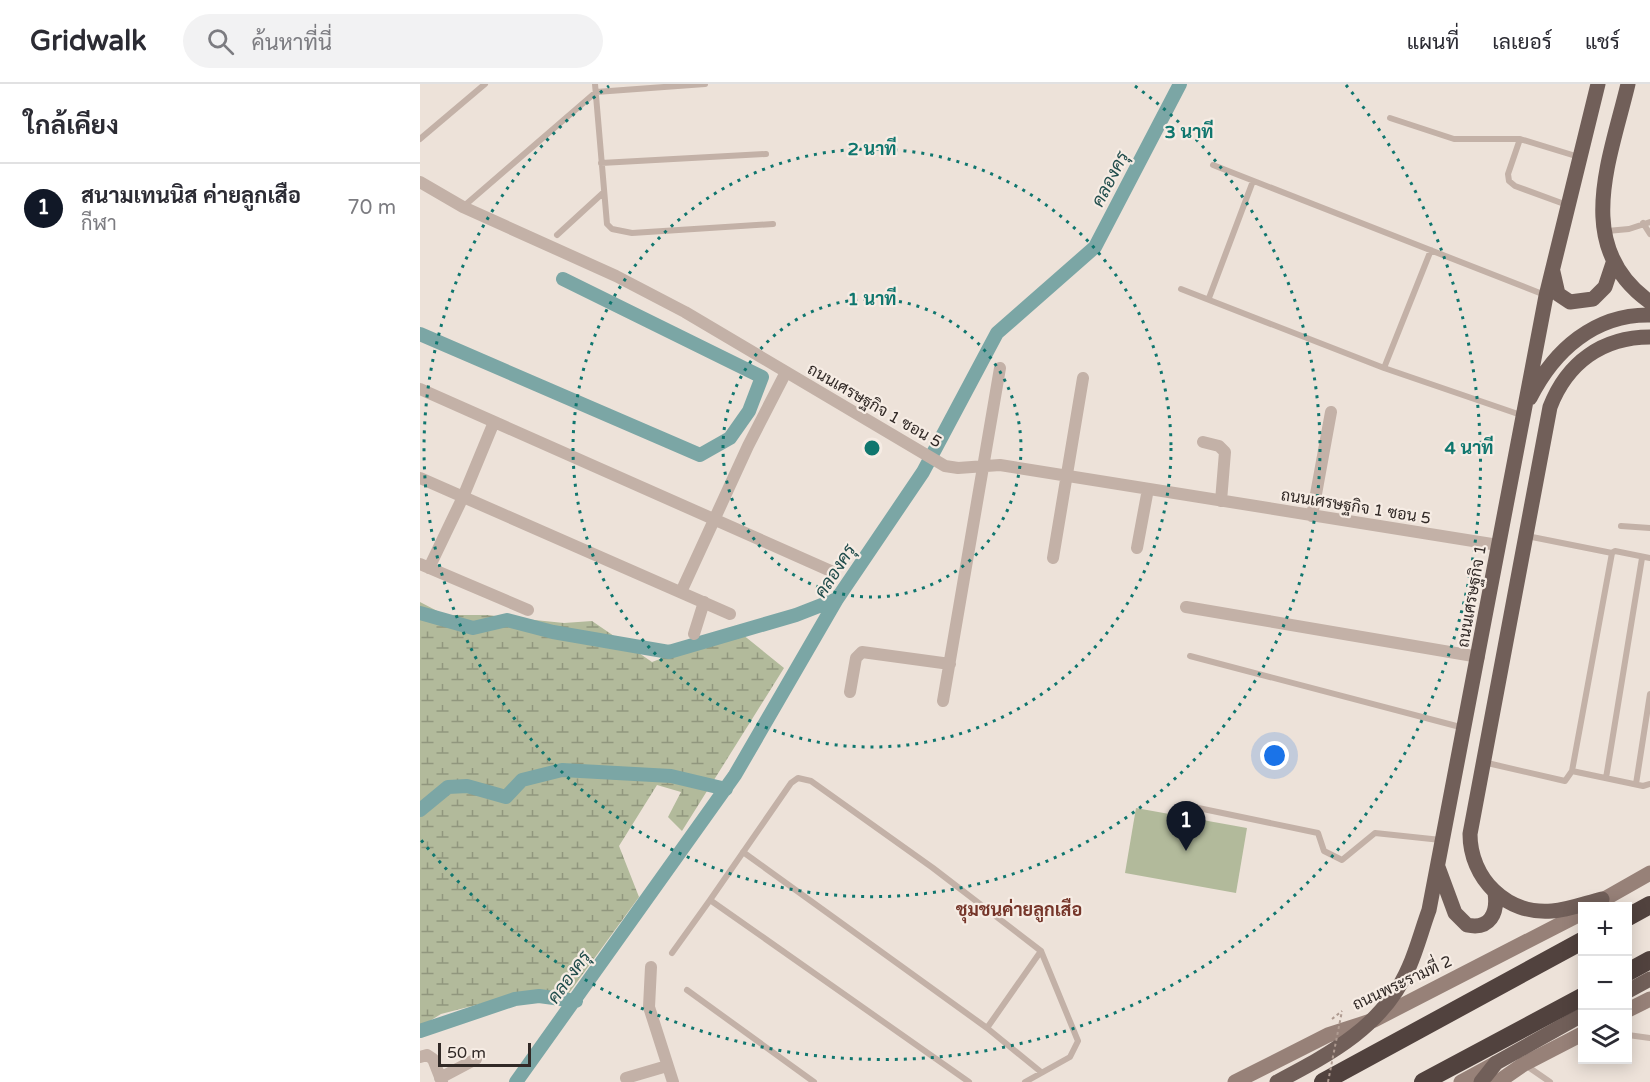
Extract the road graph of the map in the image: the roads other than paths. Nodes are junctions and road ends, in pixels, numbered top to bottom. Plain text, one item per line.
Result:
1 (485, 84) edge
2 (596, 84) edge
3 (705, 84) edge
4 (1598, 84) edge
5 (1628, 84) edge
6 (596, 92) junction
7 (1390, 118) dead end
8 (420, 139) edge
9 (1520, 139) junction
10 (766, 154) dead end
11 (1580, 157) junction
12 (601, 163) junction
13 (1213, 165) dead end
14 (1253, 181) junction
15 (420, 182) edge
16 (604, 192) junction
17 (1567, 205) junction
18 (463, 207) junction
19 (1647, 223) edge
20 (773, 224) dead end
21 (1603, 231) junction
22 (1650, 234) edge
23 (557, 235) dead end
24 (1431, 250) junction
25 (1613, 264) junction
26 (1552, 266) junction
27 (1180, 289) dead end
28 (1546, 296) junction
29 (1209, 298) junction
30 (1650, 302) edge
31 (1650, 315) edge
32 (1650, 338) edge
33 (1000, 368) dead end
34 (1384, 368) junction
35 (786, 372) junction
36 (1083, 378) dead end
37 (420, 389) edge
38 (1331, 412) dead end
39 (1522, 415) junction
40 (494, 422) junction
41 (1519, 439) junction
42 (1203, 442) dead end
43 (984, 466) junction
44 (1067, 476) junction
45 (420, 478) edge
46 (1148, 489) junction
47 (463, 497) junction
48 (1221, 501) junction
49 (1312, 516) junction
50 (715, 518) junction
51 (1621, 526) dead end
52 (1650, 528) edge
53 (1526, 536) junction
54 (1498, 545) junction
55 (1137, 548) dead end
56 (1612, 553) junction
57 (1053, 558) dead end
58 (1642, 558) junction
59 (1650, 558) edge
60 (425, 566) edge
61 (833, 572) dead end
62 (681, 592) junction
63 (704, 602) junction
64 (1186, 607) dead end
65 (528, 610) dead end
66 (730, 614) dead end
67 (694, 634) dead end
68 (1190, 656) dead end
69 (1479, 657) junction
70 (950, 664) junction
71 (850, 692) dead end
72 (1650, 694) edge
73 (943, 701) dead end
74 (1464, 728) junction
75 (1482, 762) junction
76 (1572, 771) junction
77 (1606, 778) junction
78 (1636, 784) junction
79 (1650, 784) edge
80 (1184, 805) dead end
81 (1444, 840) junction
82 (743, 852) junction
83 (1438, 867) junction
84 (1650, 873) edge
85 (1496, 893) junction
86 (710, 900) junction
87 (1599, 902) edge
88 (1650, 905) edge
89 (1578, 906) edge
90 (1632, 915) edge
91 (1578, 916) edge
92 (1578, 943) edge
93 (1041, 951) junction
94 (672, 953) dead end
95 (1650, 960) edge
96 (651, 967) dead end
97 (1632, 970) edge
98 (1650, 979) edge
99 (1632, 989) edge
100 (687, 990) dead end
101 (1578, 999) edge
102 (1650, 999) edge
103 (1632, 1008) edge
104 (1578, 1017) edge
105 (1374, 1020) junction
106 (987, 1028) junction
107 (1578, 1036) edge
108 (1632, 1036) edge
109 (1650, 1038) edge
110 (420, 1056) edge
111 (476, 1059) dead end
112 (1496, 1063) junction
113 (1524, 1064) junction
114 (667, 1066) junction
115 (1041, 1072) junction
116 (626, 1078) dead end
117 (441, 1080) edge
118 (673, 1082) edge
119 (814, 1082) edge
120 (969, 1082) edge
121 (1025, 1082) edge
122 (1235, 1082) edge
123 (1277, 1082) edge
124 (1323, 1082) edge
125 (1423, 1082) edge
126 (1461, 1082) edge
127 (1480, 1082) edge
128 (1498, 1082) edge
129 (1550, 1082) edge

1 - 8 lane
2 - 6 lane
3 - 6 lane
4 - 11 main road, ถนนเศรษฐกิจ 1
5 - 21 main road
6 - 12 lane
6 - 18 lane
7 - 9 lane
9 - 11 lane
9 - 17 lane
10 - 12 lane
11 - 17 main road, ถนนเศรษฐกิจ 1
12 - 16 lane
13 - 14 lane
14 - 24 lane
14 - 29 lane
15 - 18 street, ถนนเศรษฐกิจ 1 ซอน 5
16 - 20 lane
16 - 23 lane
17 - 26 main road, ถนนเศรษฐกิจ 1
18 - 35 street, ถนนเศรษฐกิจ 1 ซอน 5
19 - 21 lane
19 - 22 lane
21 - 25 main road
24 - 28 lane
24 - 34 lane
25 - 26 main road
25 - 30 main road
26 - 28 main road, ถนนเศรษฐกิจ 1
27 - 29 lane
28 - 39 main road, ถนนเศรษฐกิจ 1
29 - 34 lane
31 - 41 main road
32 - 53 main road
33 - 43 street
34 - 39 lane
35 - 43 street, ถนนเศรษฐกิจ 1 ซอน 5
35 - 50 street
36 - 44 street
37 - 40 street
38 - 49 street
39 - 41 main road, ถนนเศรษฐกิจ 1
40 - 47 street
40 - 50 street
41 - 54 main road, ถนนเศรษฐกิจ 1
42 - 48 street
43 - 44 street, ถนนเศรษฐกิจ 1 ซอน 5
43 - 70 street
44 - 46 street, ถนนเศรษฐกิจ 1 ซอน 5
44 - 57 street
45 - 47 street
46 - 48 street, ถนนเศรษฐกิจ 1 ซอน 5
46 - 55 street
47 - 60 street
47 - 62 street
48 - 49 street, ถนนเศรษฐกิจ 1 ซอน 5
49 - 54 street, ถนนเศรษฐกิจ 1 ซอน 5
50 - 61 street
50 - 62 street
51 - 52 lane
53 - 56 lane
53 - 75 main road
54 - 69 main road, ถนนเศรษฐกิจ 1
56 - 58 lane
56 - 76 lane
58 - 59 lane
58 - 77 lane
60 - 65 street
62 - 63 street
63 - 66 street
63 - 67 street
64 - 69 street
68 - 74 lane
69 - 74 main road, ถนนเศรษฐกิจ 1
70 - 71 street
70 - 73 street
72 - 78 lane
74 - 81 main road, ถนนเศรษฐกิจ 1
75 - 76 lane
75 - 85 main road
76 - 77 lane
77 - 78 lane
78 - 79 lane
80 - 81 lane
81 - 83 main road, ถนนเศรษฐกิจ 1
82 - 86 lane
82 - 93 lane
82 - 106 lane
83 - 85 main road
83 - 105 main road, ถนนเศรษฐกิจ 1
84 - 87 main road
85 - 89 main road
86 - 94 lane
86 - 120 lane
88 - 90 highway
91 - 105 main road, ถนนพระรามที่ 2
92 - 124 highway
93 - 106 lane
93 - 115 lane
95 - 97 highway
96 - 114 street
98 - 99 main road
100 - 119 lane
101 - 125 highway
102 - 103 main road
104 - 112 main road
105 - 122 main road, ถนนพระรามที่ 2
105 - 123 main road, ถนนเศรษฐกิจ 1
106 - 115 lane
107 - 113 main road
108 - 109 lane
110 - 117 street
111 - 117 street
112 - 126 main road
112 - 127 main road
113 - 128 main road
113 - 129 lane
114 - 116 street
114 - 118 street
115 - 121 lane

